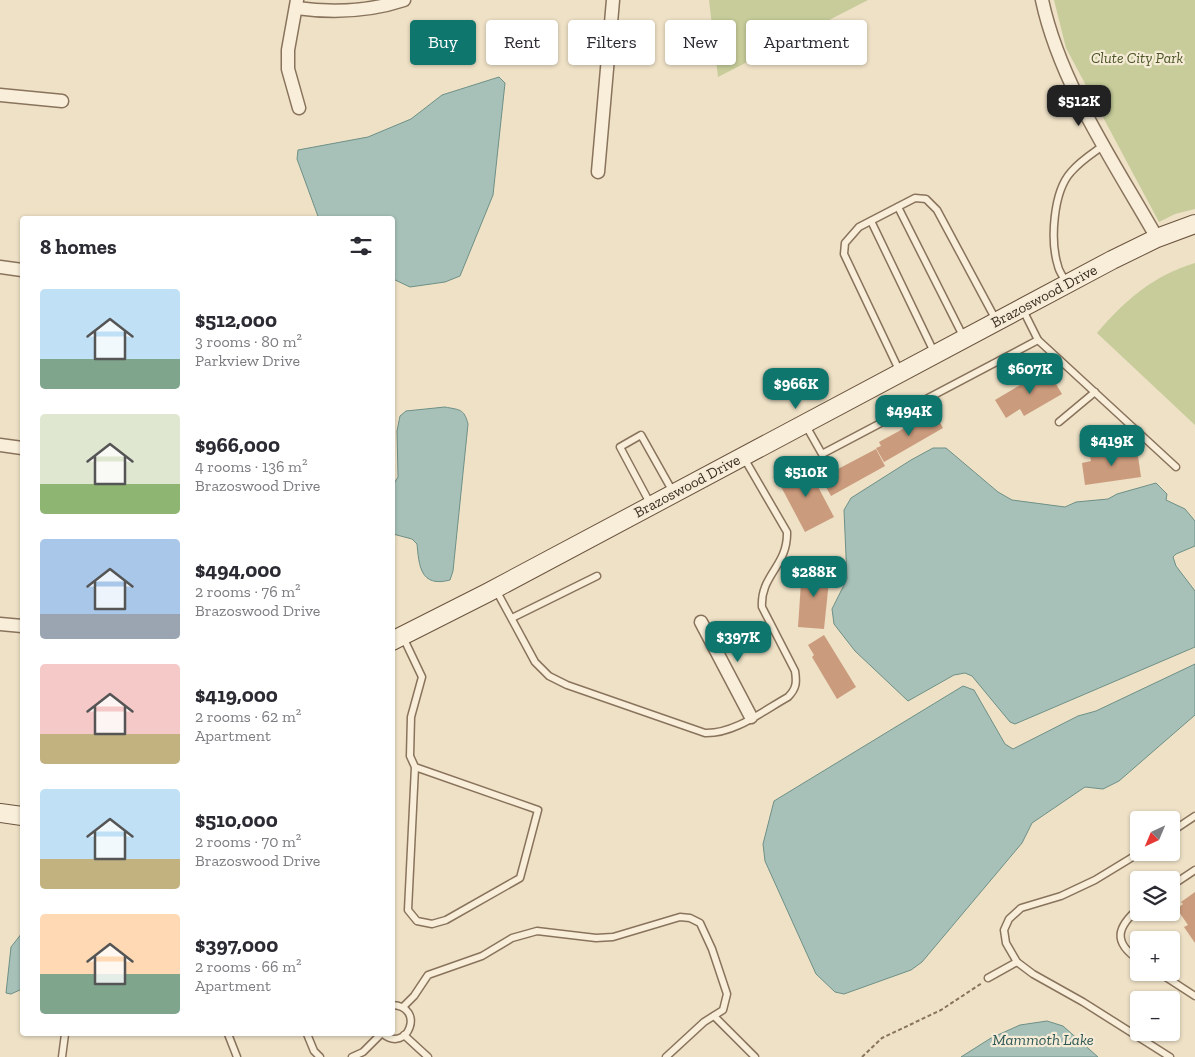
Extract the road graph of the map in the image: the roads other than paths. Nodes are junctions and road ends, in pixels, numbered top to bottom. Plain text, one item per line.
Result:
1 (404, 0) edge
2 (613, 0) edge
3 (1042, 0) edge
4 (296, 4) edge
5 (0, 94) edge
6 (62, 101) dead end
7 (299, 108) dead end
8 (1104, 144) junction
9 (598, 172) dead end
10 (898, 207) junction
11 (871, 221) junction
12 (1195, 224) edge
13 (1157, 238) junction
14 (0, 267) edge
15 (20, 270) edge
16 (1067, 284) junction
17 (1022, 308) junction
18 (997, 321) junction
19 (964, 339) junction
20 (1038, 340) junction
21 (936, 355) junction
22 (900, 374) junction
23 (1095, 392) junction
24 (1059, 422) dead end
25 (805, 423) junction
26 (0, 445) edge
27 (20, 448) edge
28 (743, 456) junction
29 (1176, 467) dead end
30 (673, 494) junction
31 (652, 505) junction
32 (597, 576) dead end
33 (495, 588) junction
34 (512, 618) junction
35 (700, 622) dead end
36 (0, 624) edge
37 (20, 626) edge
38 (397, 638) edge
39 (751, 717) junction
40 (415, 767) junction
41 (0, 813) edge
42 (20, 816) edge
43 (1195, 816) edge
44 (1180, 826) edge
45 (1130, 859) edge
46 (1195, 870) edge
47 (1180, 880) edge
48 (1130, 916) edge
49 (1130, 954) edge
50 (1017, 962) junction
51 (988, 978) road end
52 (1173, 981) edge
53 (1194, 994) edge
54 (395, 1006) edge
55 (403, 1007) junction
56 (714, 1016) junction
57 (404, 1035) junction
58 (65, 1036) edge
59 (229, 1036) edge
60 (308, 1036) edge
61 (380, 1036) edge
62 (388, 1036) edge
63 (62, 1057) edge
64 (237, 1057) edge
65 (320, 1057) edge
66 (352, 1057) edge
67 (428, 1057) edge
68 (666, 1057) edge
69 (755, 1057) edge
70 (1170, 1057) edge

1 - 4 street
2 - 9 street
3 - 8 street
4 - 7 street
5 - 6 street
8 - 13 street
8 - 16 lane
10 - 11 lane
10 - 18 lane
10 - 19 lane
11 - 21 lane
11 - 22 lane
12 - 13 street, Brazoswood Drive
13 - 16 street, Brazoswood Drive
14 - 15 street
16 - 17 street, Brazoswood Drive
17 - 18 street, Brazoswood Drive
17 - 20 lane
18 - 19 street, Brazoswood Drive
19 - 21 street, Brazoswood Drive
20 - 23 lane
20 - 25 lane
21 - 22 street, Brazoswood Drive
22 - 25 street, Brazoswood Drive
23 - 24 lane
23 - 29 lane
25 - 28 street, Brazoswood Drive
26 - 27 street
28 - 30 street, Brazoswood Drive
28 - 39 lane
30 - 31 street, Brazoswood Drive
30 - 31 lane
31 - 33 street, Brazoswood Drive
32 - 34 lane
33 - 34 lane
33 - 38 street, Brazoswood Drive
34 - 39 lane
35 - 39 street
36 - 37 street
38 - 40 lane
40 - 40 lane
41 - 42 street
43 - 44 lane
45 - 50 lane
46 - 47 lane
48 - 49 lane
50 - 51 lane
50 - 70 lane
52 - 53 lane
54 - 55 lane
55 - 56 lane
55 - 57 lane
56 - 68 lane
56 - 69 lane
57 - 62 lane
57 - 67 lane
58 - 63 lane
59 - 64 lane
60 - 65 lane
61 - 66 lane

